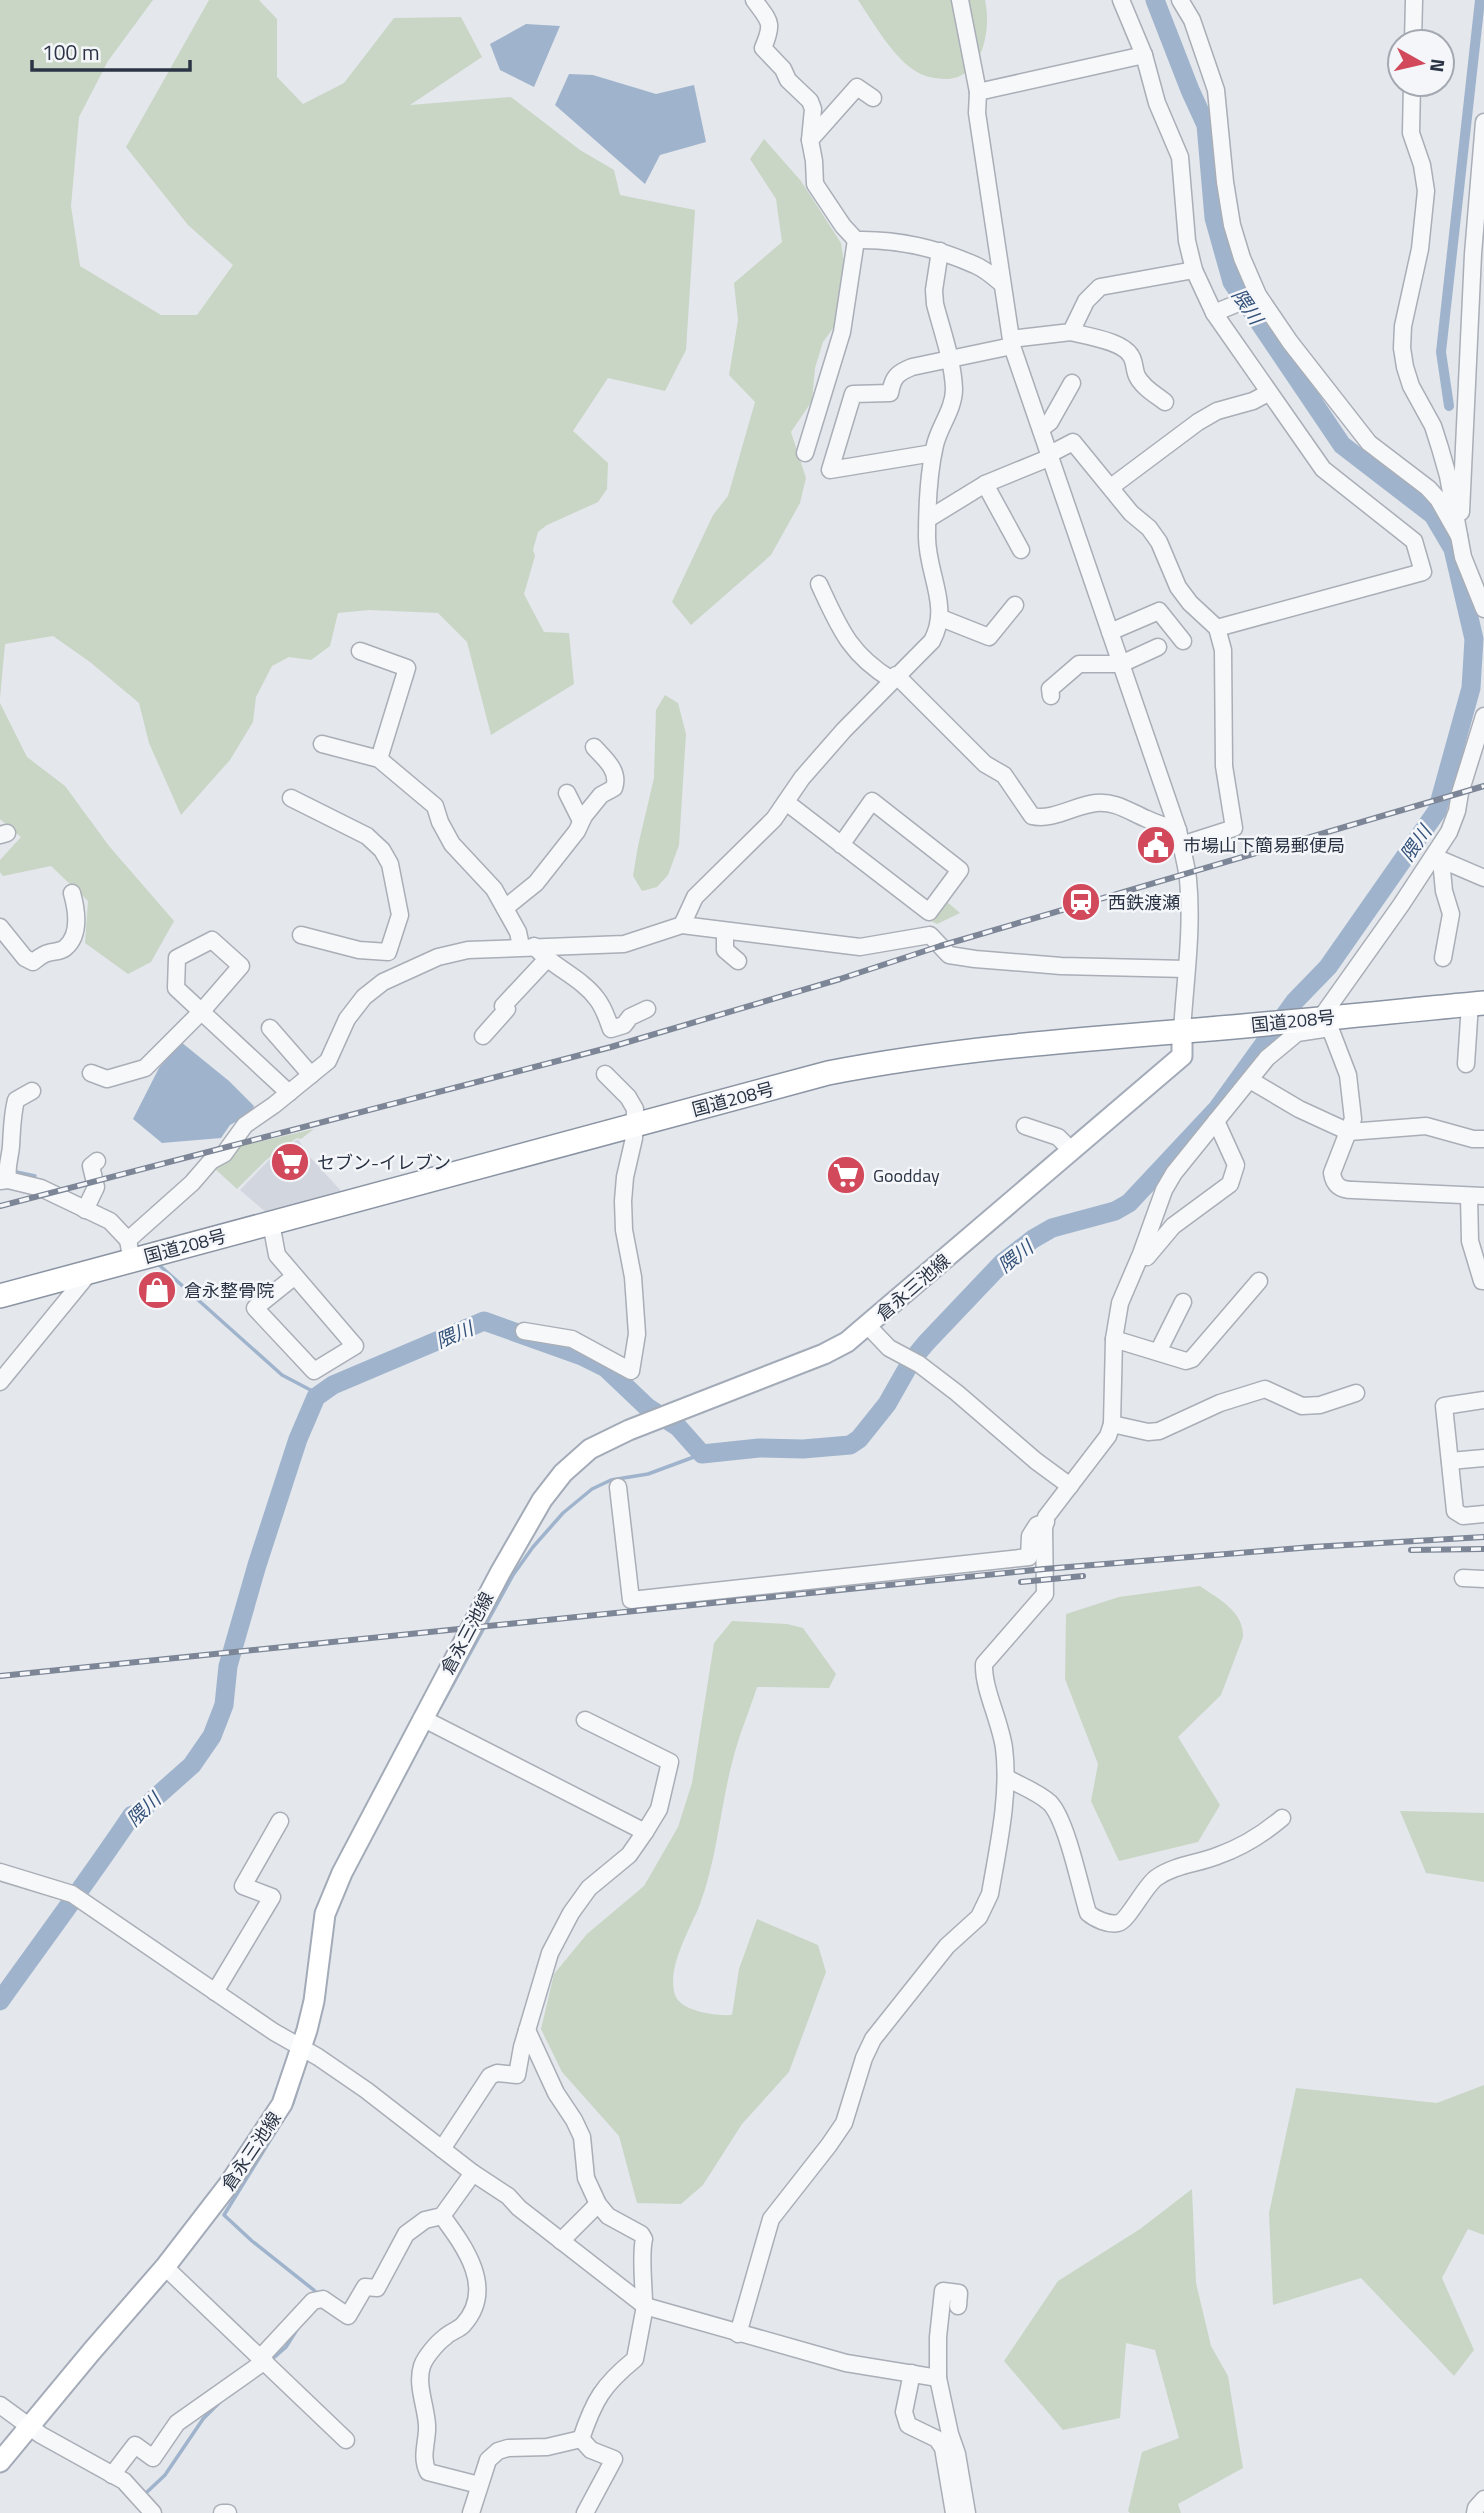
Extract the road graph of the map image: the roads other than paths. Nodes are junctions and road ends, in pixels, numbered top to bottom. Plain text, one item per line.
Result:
1 (754, 0) edge
2 (960, 0) edge
3 (1121, 0) edge
4 (1181, 0) edge
5 (1195, 0) edge
6 (1414, 0) edge
7 (1192, 20) junction
8 (1413, 28) edge
9 (1144, 55) junction
10 (978, 92) junction
11 (873, 98) dead end
12 (1412, 98) edge
13 (1484, 122) edge
14 (810, 140) junction
15 (856, 240) junction
16 (940, 251) junction
17 (1479, 254) edge
18 (1194, 270) junction
19 (1002, 284) junction
20 (1254, 296) junction
21 (1214, 313) junction
22 (1071, 332) junction
23 (1011, 342) junction
24 (949, 360) junction
25 (1072, 383) dead end
26 (1268, 393) junction
27 (1165, 402) dead end
28 (1041, 429) junction
29 (805, 453) dead end
30 (933, 453) junction
31 (1050, 456) junction
32 (985, 484) junction
33 (1111, 487) junction
34 (928, 519) junction
35 (1459, 536) junction
36 (1021, 550) dead end
37 (819, 584) dead end
38 (1015, 606) dead end
39 (1484, 609) edge
40 (941, 618) junction
41 (1217, 628) junction
42 (1110, 632) junction
43 (1183, 641) dead end
44 (1158, 647) dead end
45 (360, 651) dead end
46 (1121, 664) junction
47 (894, 678) junction
48 (1051, 696) dead end
49 (1484, 716) edge
50 (322, 744) dead end
51 (594, 747) dead end
52 (379, 760) junction
53 (567, 793) dead end
54 (291, 798) dead end
55 (786, 802) junction
56 (581, 821) junction
57 (1179, 838) junction
58 (841, 845) junction
59 (1438, 859) junction
60 (1484, 878) edge
61 (72, 893) dead end
62 (505, 908) junction
63 (682, 925) junction
64 (0, 927) edge
65 (725, 931) junction
66 (301, 935) dead end
67 (528, 946) junction
68 (388, 952) junction
69 (1443, 958) dead end
70 (546, 960) junction
71 (738, 961) dead end
72 (1186, 969) junction
73 (408, 970) junction
74 (1477, 1003) edge
75 (647, 1009) dead end
76 (202, 1011) junction
77 (1324, 1021) junction
78 (270, 1028) dead end
79 (1182, 1031) junction
80 (483, 1035) dead end
81 (1466, 1064) dead end
82 (91, 1073) dead end
83 (605, 1074) dead end
84 (311, 1075) junction
85 (1250, 1080) junction
86 (32, 1091) dead end
87 (289, 1093) junction
88 (1216, 1121) junction
89 (635, 1125) junction
90 (1025, 1126) dead end
91 (1349, 1132) junction
92 (1484, 1139) edge
93 (1072, 1151) junction
94 (97, 1161) dead end
95 (4, 1180) edge
96 (1477, 1196) edge
97 (85, 1210) junction
98 (271, 1223) junction
99 (142, 1252) junction
100 (1141, 1254) junction
101 (90, 1272) junction
102 (295, 1276) junction
103 (1259, 1281) dead end
104 (1484, 1281) edge
105 (0, 1296) edge
106 (1183, 1302) dead end
107 (868, 1326) junction
108 (524, 1331) dead end
109 (1114, 1339) junction
110 (1158, 1352) junction
111 (0, 1382) edge
112 (1356, 1393) dead end
113 (1484, 1400) edge
114 (1112, 1424) junction
115 (1484, 1458) edge
116 (1450, 1461) junction
117 (1070, 1486) junction
118 (618, 1487) dead end
119 (1484, 1514) edge
120 (1046, 1522) junction
121 (1463, 1578) dead end
122 (1484, 1579) edge
123 (422, 1718) junction
124 (585, 1720) dead end
125 (1007, 1778) junction
126 (1282, 1818) dead end
127 (280, 1821) dead end
128 (645, 1832) junction
129 (0, 1872) edge
130 (215, 1993) junction
131 (527, 2030) junction
132 (302, 2048) junction
133 (442, 2149) junction
134 (474, 2173) junction
135 (598, 2204) junction
136 (442, 2216) junction
137 (561, 2241) junction
138 (165, 2267) junction
139 (958, 2305) dead end
140 (645, 2306) junction
141 (738, 2334) junction
142 (263, 2359) junction
143 (912, 2373) junction
144 (938, 2378) junction
145 (0, 2405) edge
146 (30, 2426) junction
147 (581, 2439) junction
148 (346, 2440) dead end
149 (0, 2462) edge
150 (112, 2475) junction
151 (479, 2485) junction
152 (1484, 2499) edge
153 (153, 2513) edge
154 (222, 2513) edge
155 (228, 2513) edge
156 (471, 2513) edge
157 (585, 2513) edge
158 (954, 2513) edge
159 (967, 2513) edge
160 (1475, 2513) edge

1 - 14 street
2 - 10 street
3 - 9 street
4 - 7 street
5 - 7 street
6 - 8 street
7 - 20 street
9 - 10 street
9 - 18 street
10 - 19 street
11 - 14 street
12 - 35 street
13 - 17 street
14 - 15 street
15 - 16 street
15 - 29 street
16 - 19 street
16 - 24 street
17 - 35 street
18 - 21 street
18 - 22 street
19 - 23 street
20 - 21 street
20 - 35 street
21 - 26 street
22 - 23 street
22 - 27 street
23 - 24 street
23 - 28 street
24 - 30 street
24 - 30 street
25 - 28 street
26 - 33 street
26 - 41 street
28 - 31 street
30 - 34 street
31 - 32 street
31 - 33 street
31 - 42 street
32 - 34 street
32 - 36 street
33 - 41 street
34 - 40 street
35 - 39 street
37 - 47 street
38 - 40 street
40 - 47 street
41 - 57 street
42 - 43 street
42 - 46 street
44 - 46 street
45 - 52 street
46 - 48 street
46 - 57 street
47 - 55 street
47 - 57 street
49 - 59 street
50 - 52 street
51 - 56 street
52 - 62 street
53 - 56 street
54 - 68 street
55 - 58 street
55 - 63 street
56 - 62 street
57 - 72 street
58 - 58 street
59 - 60 street
59 - 69 street
59 - 77 street
61 - 64 street
62 - 67 street
63 - 65 street
63 - 67 street
65 - 71 street
65 - 72 street
66 - 68 street
67 - 70 street
67 - 73 street
68 - 73 street
70 - 75 street
70 - 80 street
72 - 79 street
73 - 84 street
74 - 77 highway, 国道208号
74 - 81 street
76 - 76 street
76 - 82 street
76 - 87 street
77 - 79 highway, 国道208号
77 - 85 street
77 - 91 street
78 - 84 street
79 - 89 highway, 国道208号
79 - 93 main road, 倉永三池線
83 - 89 street
84 - 87 street
85 - 88 street
85 - 91 street
86 - 95 street
87 - 99 street
88 - 100 street
88 - 100 street
89 - 98 highway, 国道208号
89 - 108 street
90 - 93 street
91 - 92 street
91 - 96 street
93 - 107 main road, 倉永三池線
94 - 97 street
95 - 97 street
96 - 104 street
97 - 99 street
98 - 99 highway, 国道208号
98 - 102 street
99 - 101 highway, 国道208号
100 - 109 street
101 - 105 highway, 国道208号
101 - 111 street
102 - 102 street
103 - 110 street
106 - 110 street
107 - 117 street
107 - 123 main road, 倉永三池線
109 - 110 street
109 - 114 street
112 - 114 street
113 - 116 street
114 - 117 street
115 - 116 street
116 - 119 street
117 - 120 street
118 - 120 street
120 - 125 street
121 - 122 street
123 - 128 street
123 - 132 main road, 倉永三池線
124 - 128 street
125 - 126 street
125 - 141 street
127 - 130 street
128 - 131 street
129 - 130 street
130 - 132 street
131 - 133 street
131 - 135 street
132 - 133 street
132 - 138 main road, 倉永三池線
133 - 134 street
134 - 136 street
134 - 137 street
135 - 137 street
135 - 140 street
136 - 142 street
136 - 151 street
137 - 140 street
138 - 142 street
138 - 146 main road, 倉永三池線
139 - 144 street
140 - 141 street
140 - 147 street
141 - 143 street
142 - 148 street
142 - 150 street
143 - 144 street
143 - 158 street
144 - 159 street
145 - 146 street
146 - 149 main road, 倉永三池線
146 - 150 street
147 - 151 street
147 - 157 street
150 - 153 street
151 - 156 street
152 - 160 street
154 - 155 street

